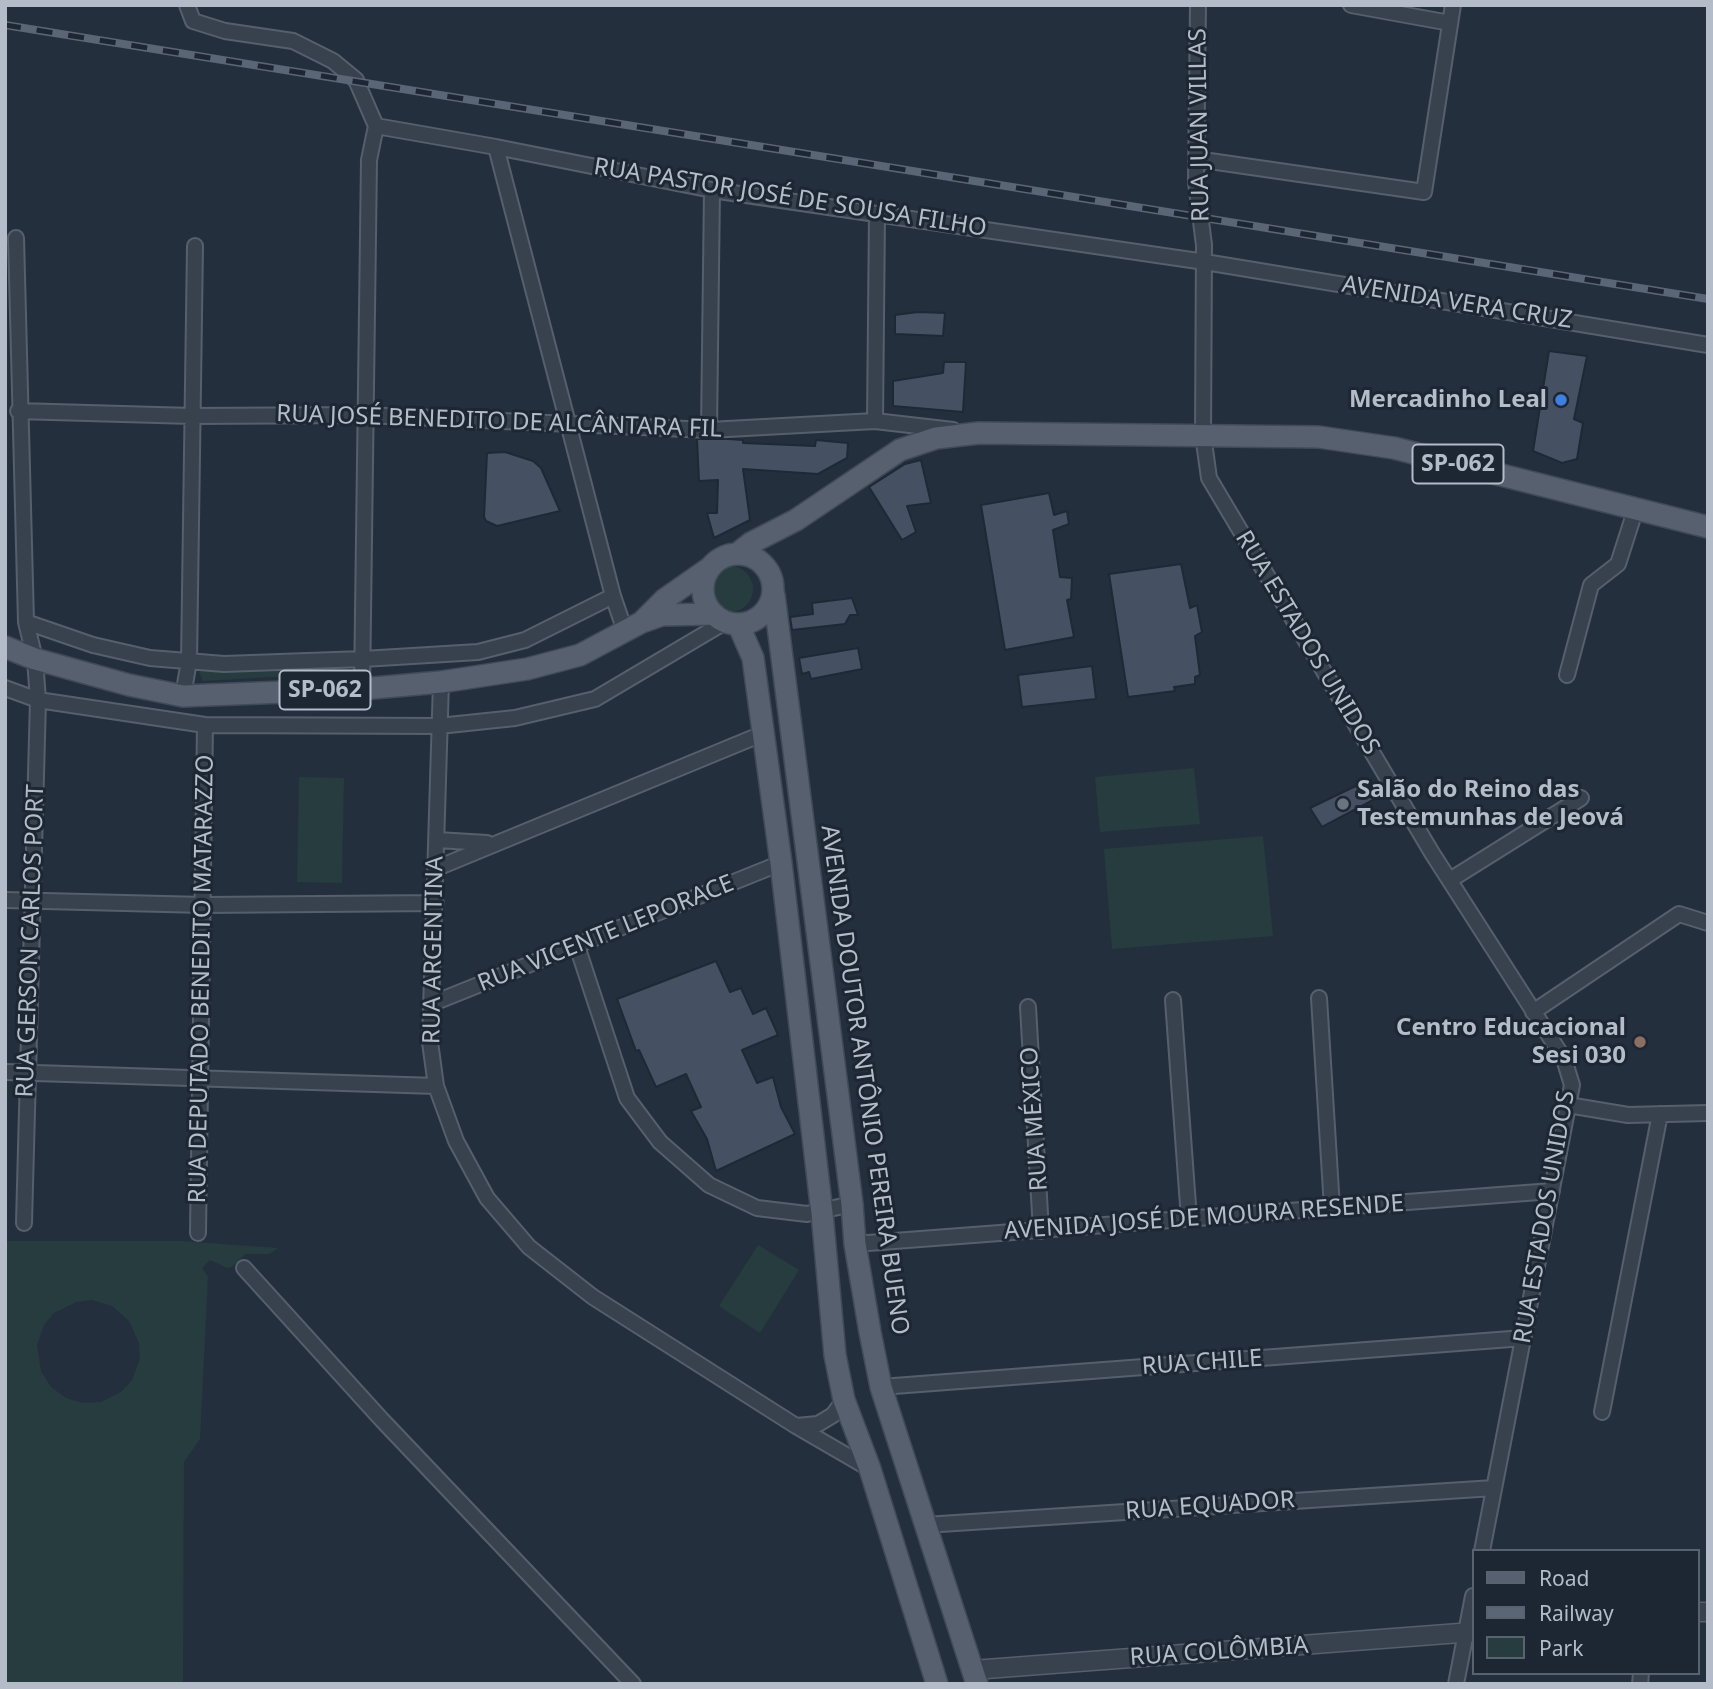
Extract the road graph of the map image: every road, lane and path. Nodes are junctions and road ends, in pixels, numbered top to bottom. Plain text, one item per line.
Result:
1 (187, 5) edge
2 (1198, 5) edge
3 (1352, 5) edge
4 (1453, 5) edge
5 (1450, 23) junction
6 (376, 126) junction
7 (496, 147) junction
8 (1196, 159) junction
9 (712, 190) junction
10 (877, 214) junction
11 (16, 238) dead end
12 (195, 246) dead end
13 (1205, 262) junction
14 (1708, 345) edge
15 (18, 411) junction
16 (364, 415) junction
17 (192, 416) junction
18 (875, 421) junction
19 (568, 422) junction
20 (709, 430) junction
21 (979, 433) junction
22 (1203, 435) junction
23 (1636, 508) junction
24 (796, 520) junction
25 (1708, 527) edge
26 (737, 554) junction
27 (708, 569) junction
28 (769, 571) junction
29 (774, 595) junction
30 (613, 596) junction
31 (726, 621) junction
32 (26, 622) junction
33 (633, 627) junction
34 (5, 647) edge
35 (34, 659) junction
36 (363, 659) junction
37 (189, 661) junction
38 (1567, 675) dead end
39 (441, 682) junction
40 (5, 688) edge
41 (362, 689) junction
42 (183, 696) junction
43 (38, 700) junction
44 (205, 725) junction
45 (439, 726) junction
46 (762, 734) junction
47 (1581, 798) dead end
48 (437, 840) junction
49 (496, 842) junction
50 (781, 863) junction
51 (437, 868) junction
52 (1450, 880) junction
53 (5, 900) edge
54 (32, 901) junction
55 (436, 903) junction
56 (204, 905) junction
57 (1708, 923) edge
58 (577, 946) junction
59 (1318, 999) dead end
60 (1173, 1000) dead end
61 (431, 1004) junction
62 (1028, 1007) dead end
63 (1533, 1012) junction
64 (5, 1072) edge
65 (28, 1073) junction
66 (201, 1078) junction
67 (436, 1086) junction
68 (1568, 1105) junction
69 (1708, 1113) edge
70 (1660, 1114) junction
71 (1552, 1191) junction
72 (852, 1204) junction
73 (1332, 1208) junction
74 (822, 1213) junction
75 (1189, 1219) junction
76 (24, 1223) dead end
77 (1041, 1231) junction
78 (198, 1233) dead end
79 (855, 1244) junction
80 (244, 1268) dead end
81 (1524, 1338) junction
82 (881, 1387) junction
83 (844, 1400) junction
84 (1602, 1412) dead end
85 (796, 1426) junction
86 (870, 1469) junction
87 (1494, 1488) junction
88 (925, 1525) junction
89 (1482, 1549) edge
90 (1472, 1608) edge
91 (1470, 1632) edge
92 (972, 1669) edge
93 (935, 1676) edge
94 (633, 1684) edge
95 (1456, 1684) edge

1 - 6 street
2 - 8 street, RUA JUAN VILLAS
3 - 5 street
4 - 5 street
5 - 8 street
6 - 7 street, RUA PASTOR JOSÉ DE SOUSA FILHO
6 - 16 street
7 - 9 street, RUA PASTOR JOSÉ DE SOUSA FILHO
7 - 19 street
8 - 13 street, RUA JUAN VILLAS, bridge
9 - 10 street, RUA PASTOR JOSÉ DE SOUSA FILHO
9 - 20 street
10 - 13 street, RUA PASTOR JOSÉ DE SOUSA FILHO
10 - 18 street
11 - 15 street, RUA GERSON CARLOS PORT
12 - 17 street
13 - 14 street, AVENIDA VERA CRUZ
13 - 22 street, RUA ESTADOS UNIDOS
15 - 17 street, RUA JOSÉ BENEDITO DE ALCÂNTARA FIL
15 - 32 street, RUA GERSON CARLOS PORT
16 - 17 street, RUA JOSÉ BENEDITO DE ALCÂNTARA FIL
16 - 19 street, RUA JOSÉ BENEDITO DE ALCÂNTARA FIL
16 - 36 street
17 - 37 street
18 - 20 street, RUA JOSÉ BENEDITO DE ALCÂNTARA FIL
18 - 21 street, RUA JOSÉ BENEDITO DE ALCÂNTARA FIL
19 - 20 street, RUA JOSÉ BENEDITO DE ALCÂNTARA FIL
19 - 30 street
21 - 22 main road, SP-062
21 - 24 main road, SP-062
22 - 23 main road, SP-062
22 - 52 street, RUA ESTADOS UNIDOS
23 - 25 main road, SP-062
23 - 38 street
24 - 26 main road, SP-062
24 - 28 main road, SP-062
26 - 27 main road, SP-062
26 - 28 main road
27 - 31 main road
27 - 33 main road, SP-062
28 - 29 main road
29 - 31 main road
29 - 72 main road, AVENIDA DOUTOR ANTÔNIO PEREIRA BUENO
30 - 33 street
30 - 36 street
31 - 33 main road, SP-062
31 - 45 street
31 - 46 main road
32 - 35 street, RUA GERSON CARLOS PORT
32 - 37 street
33 - 39 main road, SP-062
34 - 35 main road, SP-062
35 - 42 main road, SP-062
35 - 43 street, RUA GERSON CARLOS PORT
36 - 37 street
36 - 41 street
37 - 42 street
39 - 41 main road, SP-062
39 - 45 street, RUA ARGENTINA
40 - 43 street
41 - 42 main road, SP-062
43 - 44 street
43 - 54 street, RUA GERSON CARLOS PORT
44 - 45 street
44 - 56 street, RUA DEPUTADO BENEDITO MATARAZZO
45 - 48 street, RUA ARGENTINA
46 - 49 street
46 - 50 main road
47 - 52 street
48 - 49 street
48 - 51 street, RUA ARGENTINA
49 - 51 street
50 - 58 street, RUA VICENTE LEPORACE
50 - 74 main road
51 - 55 street, RUA ARGENTINA
52 - 63 street, RUA ESTADOS UNIDOS
53 - 54 street
54 - 56 street
54 - 65 street, RUA GERSON CARLOS PORT
55 - 56 street
55 - 61 street, RUA ARGENTINA
56 - 66 street, RUA DEPUTADO BENEDITO MATARAZZO
57 - 63 street
58 - 61 street, RUA VICENTE LEPORACE
58 - 74 street
59 - 73 street
60 - 75 street
61 - 67 street, RUA ARGENTINA
62 - 77 street, RUA MÉXICO
63 - 68 street, RUA ESTADOS UNIDOS
64 - 65 street
65 - 66 street
65 - 76 street, RUA GERSON CARLOS PORT
66 - 67 street
66 - 78 street, RUA DEPUTADO BENEDITO MATARAZZO
67 - 85 street, RUA ARGENTINA
68 - 70 street
68 - 71 street, RUA ESTADOS UNIDOS
69 - 70 street
70 - 84 street
71 - 73 street, AVENIDA JOSÉ DE MOURA RESENDE
71 - 81 street, RUA ESTADOS UNIDOS
72 - 74 street
72 - 79 main road, AVENIDA DOUTOR ANTÔNIO PEREIRA BUENO
73 - 75 street, AVENIDA JOSÉ DE MOURA RESENDE
74 - 83 main road
75 - 77 street, AVENIDA JOSÉ DE MOURA RESENDE
77 - 79 street, AVENIDA JOSÉ DE MOURA RESENDE
79 - 82 main road, AVENIDA DOUTOR ANTÔNIO PEREIRA BUENO
80 - 94 street
81 - 82 street, RUA CHILE
81 - 87 street, RUA ESTADOS UNIDOS
82 - 88 main road, AVENIDA DOUTOR ANTÔNIO PEREIRA BUENO
83 - 85 street
83 - 86 main road
85 - 86 street, RUA ARGENTINA
86 - 93 main road
87 - 88 street, RUA EQUADOR
87 - 89 street, RUA ESTADOS UNIDOS
88 - 92 main road, AVENIDA DOUTOR ANTÔNIO PEREIRA BUENO
90 - 91 street
91 - 92 street, RUA COLÔMBIA
91 - 95 street
92 - 93 main road

